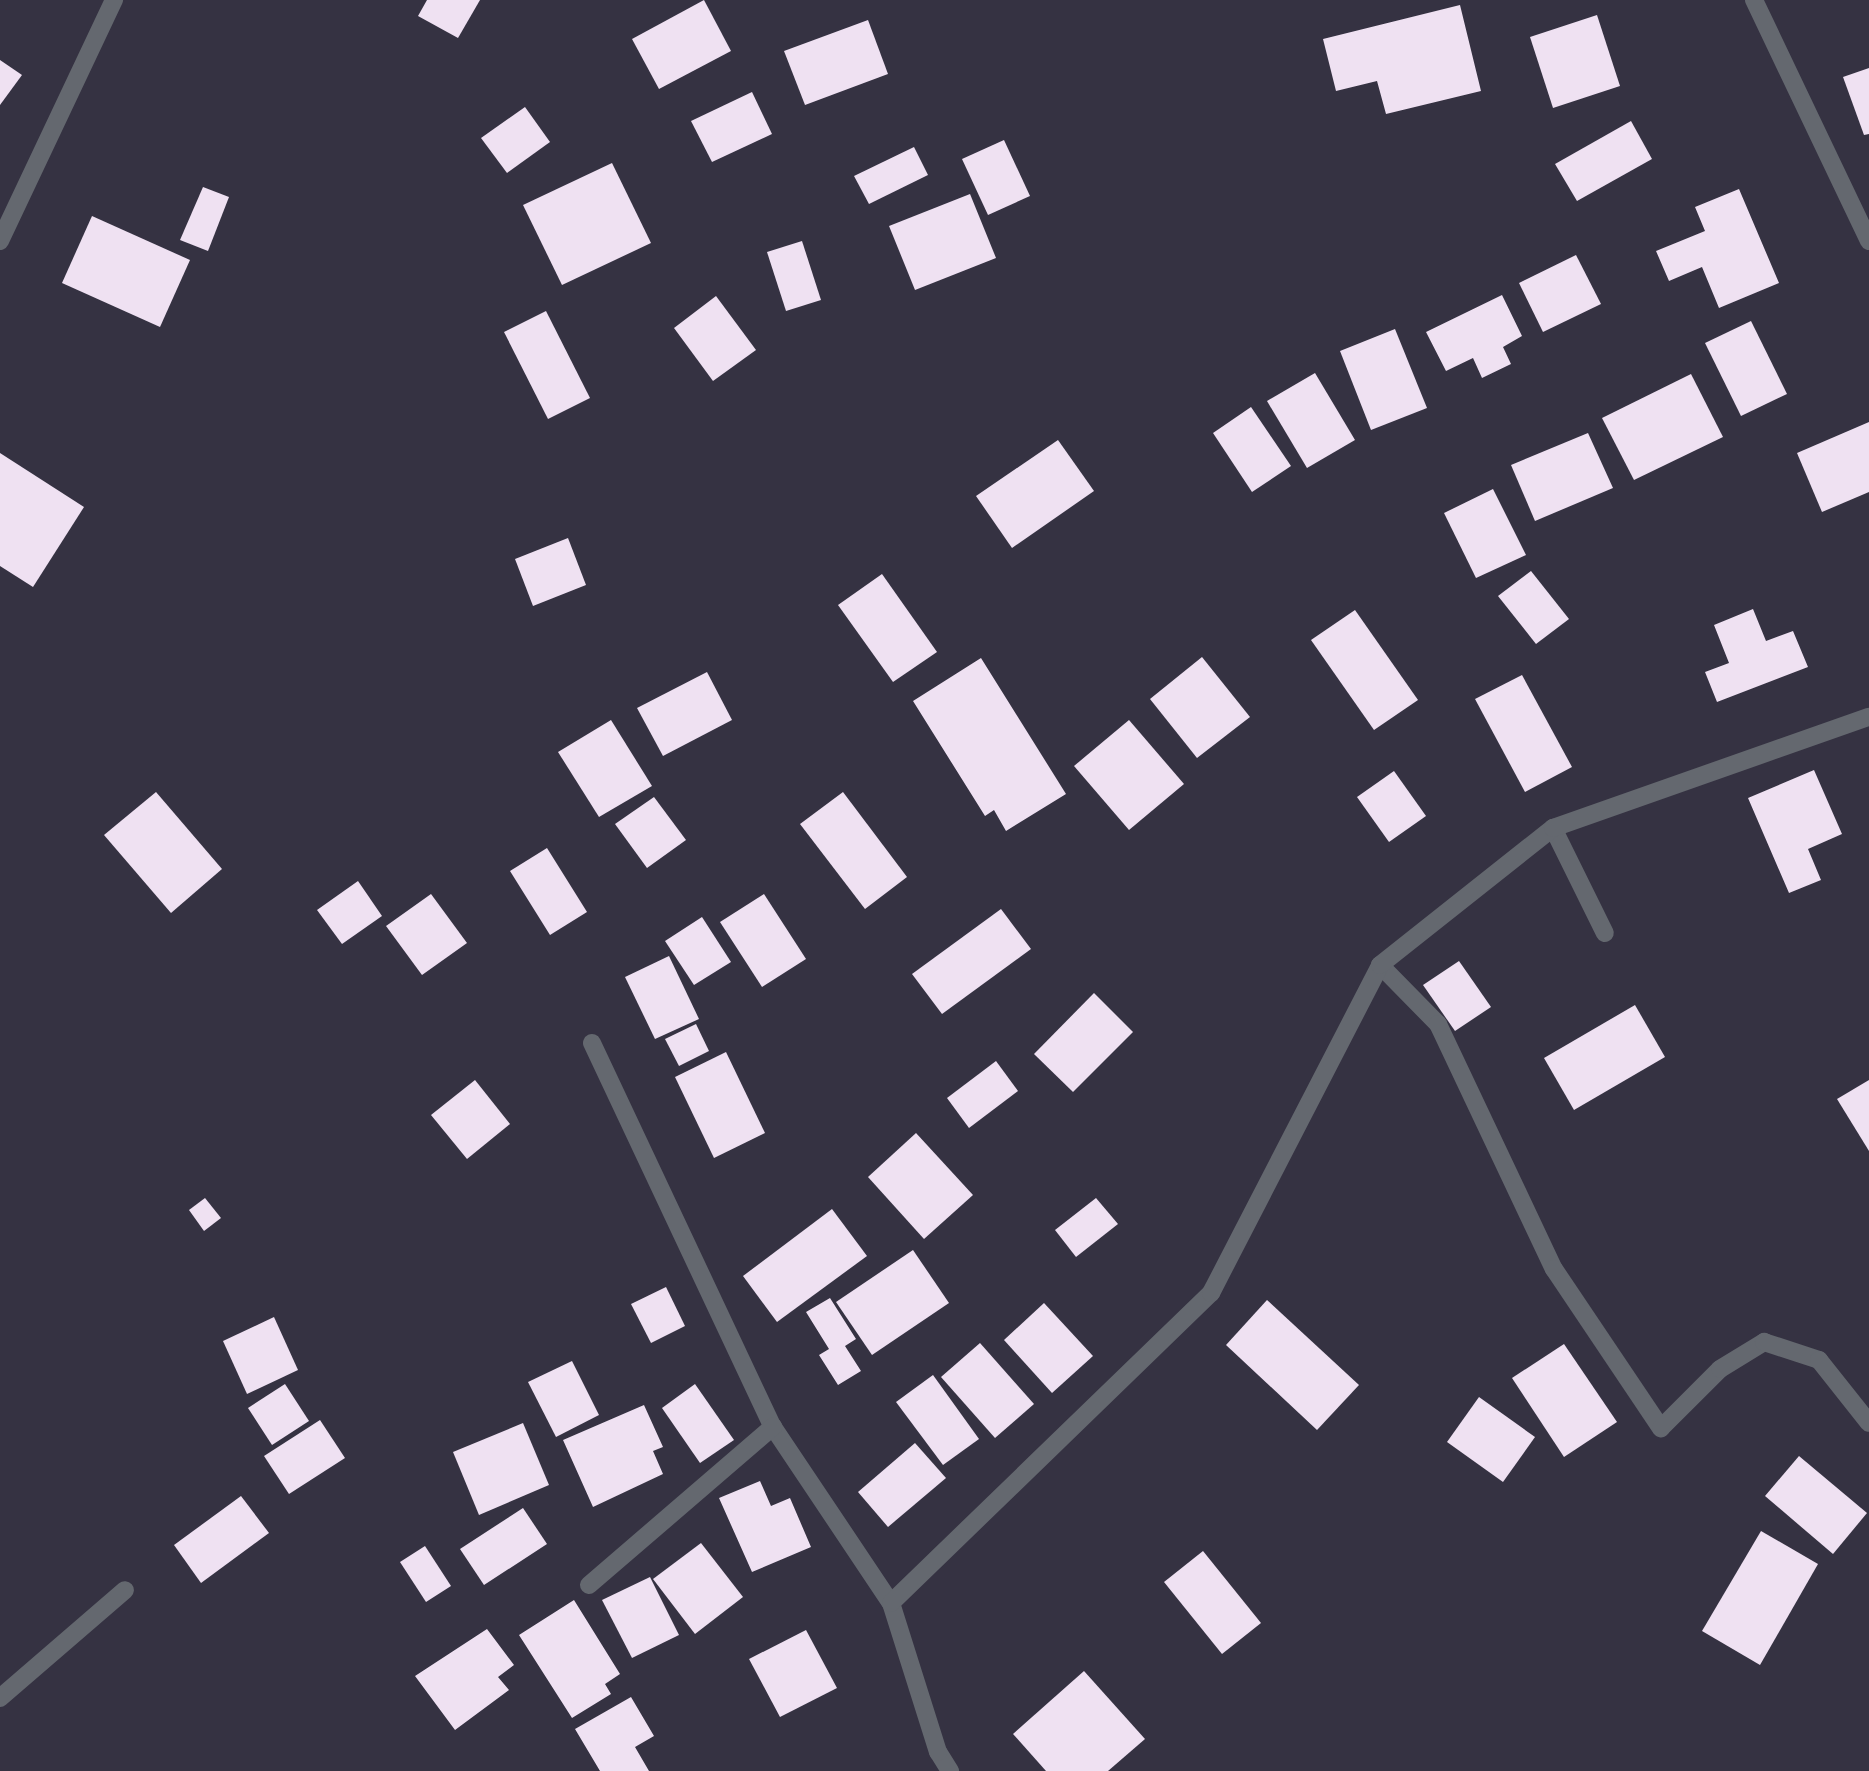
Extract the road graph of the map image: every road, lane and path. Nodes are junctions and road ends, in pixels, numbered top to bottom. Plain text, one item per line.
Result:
1 (114, 0) edge
2 (1754, 0) edge
3 (0, 241) edge
4 (1869, 241) edge
5 (1869, 717) edge
6 (1553, 828) junction
7 (1605, 933) dead end
8 (1380, 965) junction
9 (592, 1043) dead end
10 (1869, 1423) edge
11 (773, 1427) junction
12 (589, 1585) dead end
13 (124, 1590) dead end
14 (891, 1604) junction
15 (0, 1698) edge
16 (950, 1771) edge

1 - 3 street
2 - 4 street
5 - 6 street
6 - 7 street
6 - 8 street
8 - 10 street
8 - 14 street
9 - 11 street
11 - 12 street
11 - 14 street
13 - 15 street
14 - 16 street

